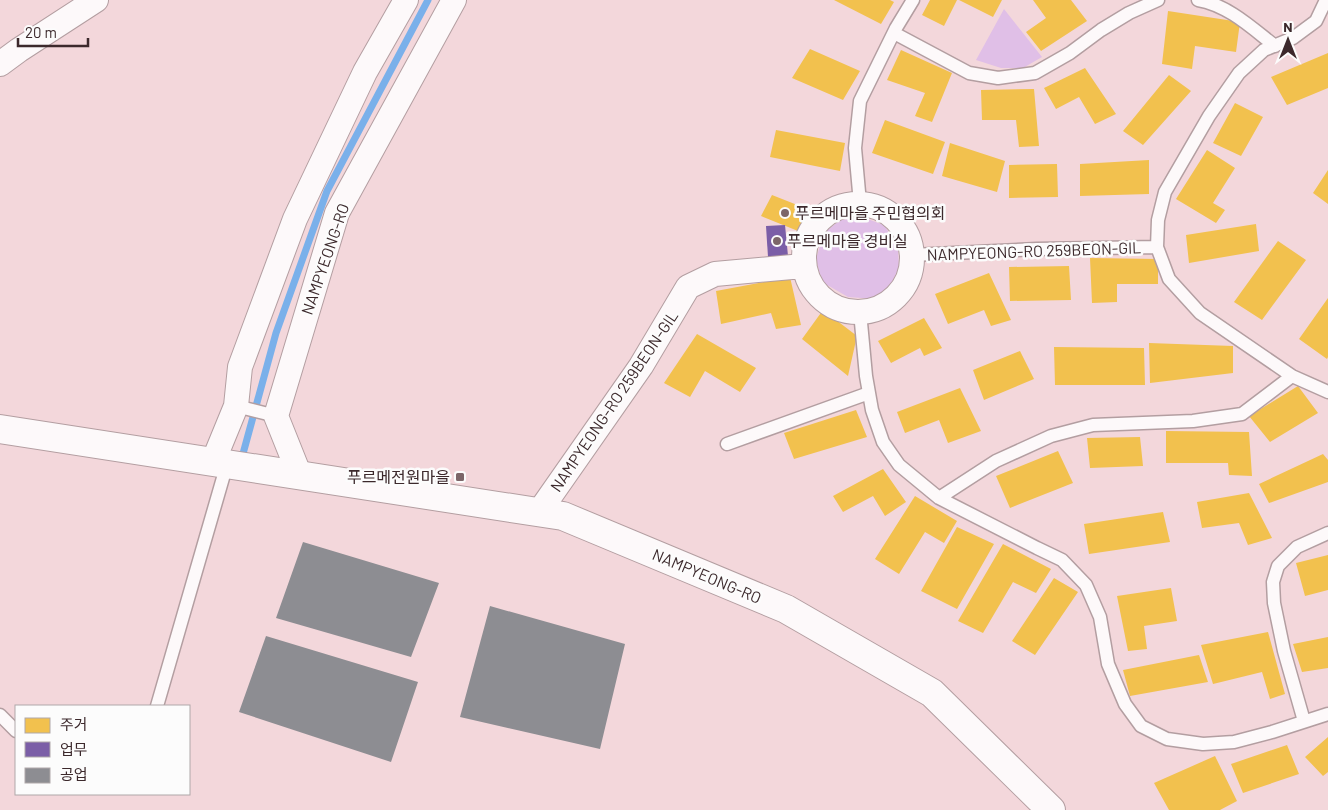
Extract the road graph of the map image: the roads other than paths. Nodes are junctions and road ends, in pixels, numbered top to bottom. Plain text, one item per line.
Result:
1 (96, 0) edge
2 (406, 0) edge
3 (454, 0) edge
4 (914, 0) edge
5 (1158, 0) edge
6 (1198, 0) edge
7 (1326, 0) edge
8 (894, 33) junction
9 (1275, 46) junction
10 (0, 64) edge
11 (860, 203) junction
12 (1157, 247) junction
13 (912, 255) junction
14 (803, 266) junction
15 (860, 312) junction
16 (1292, 376) junction
17 (1328, 392) edge
18 (869, 393) junction
19 (239, 407) junction
20 (271, 415) junction
21 (0, 429) edge
22 (727, 444) dead end
23 (220, 463) junction
24 (300, 476) junction
25 (939, 498) junction
26 (539, 512) junction
27 (1328, 533) edge
28 (157, 705) edge
29 (1328, 714) edge
30 (0, 715) edge
31 (1304, 721) junction
32 (15, 731) edge
33 (1051, 810) edge

1 - 10 street
2 - 19 street
3 - 20 street, NAMPYEONG-RO
4 - 8 lane
5 - 8 lane
6 - 9 lane
7 - 9 lane, NAMPYEONG-RO 259BEON-GIL
8 - 11 lane
9 - 12 lane, NAMPYEONG-RO 259BEON-GIL
11 - 13 street, NAMPYEONG-RO 259BEON-GIL
11 - 14 street
12 - 13 lane, NAMPYEONG-RO 259BEON-GIL
12 - 16 lane, NAMPYEONG-RO 259BEON-GIL
13 - 15 street, NAMPYEONG-RO 259BEON-GIL
14 - 15 street, NAMPYEONG-RO 259BEON-GIL
14 - 26 street, NAMPYEONG-RO 259BEON-GIL
15 - 18 lane
16 - 17 lane, NAMPYEONG-RO 259BEON-GIL
16 - 25 lane
18 - 22 lane
18 - 25 lane
19 - 20 lane
19 - 23 street
20 - 24 street
21 - 23 street, NAMPYEONG-RO
23 - 24 street, NAMPYEONG-RO
23 - 28 lane
24 - 26 street, NAMPYEONG-RO
25 - 31 lane
26 - 33 street, NAMPYEONG-RO
27 - 31 lane
29 - 31 lane
30 - 32 lane

